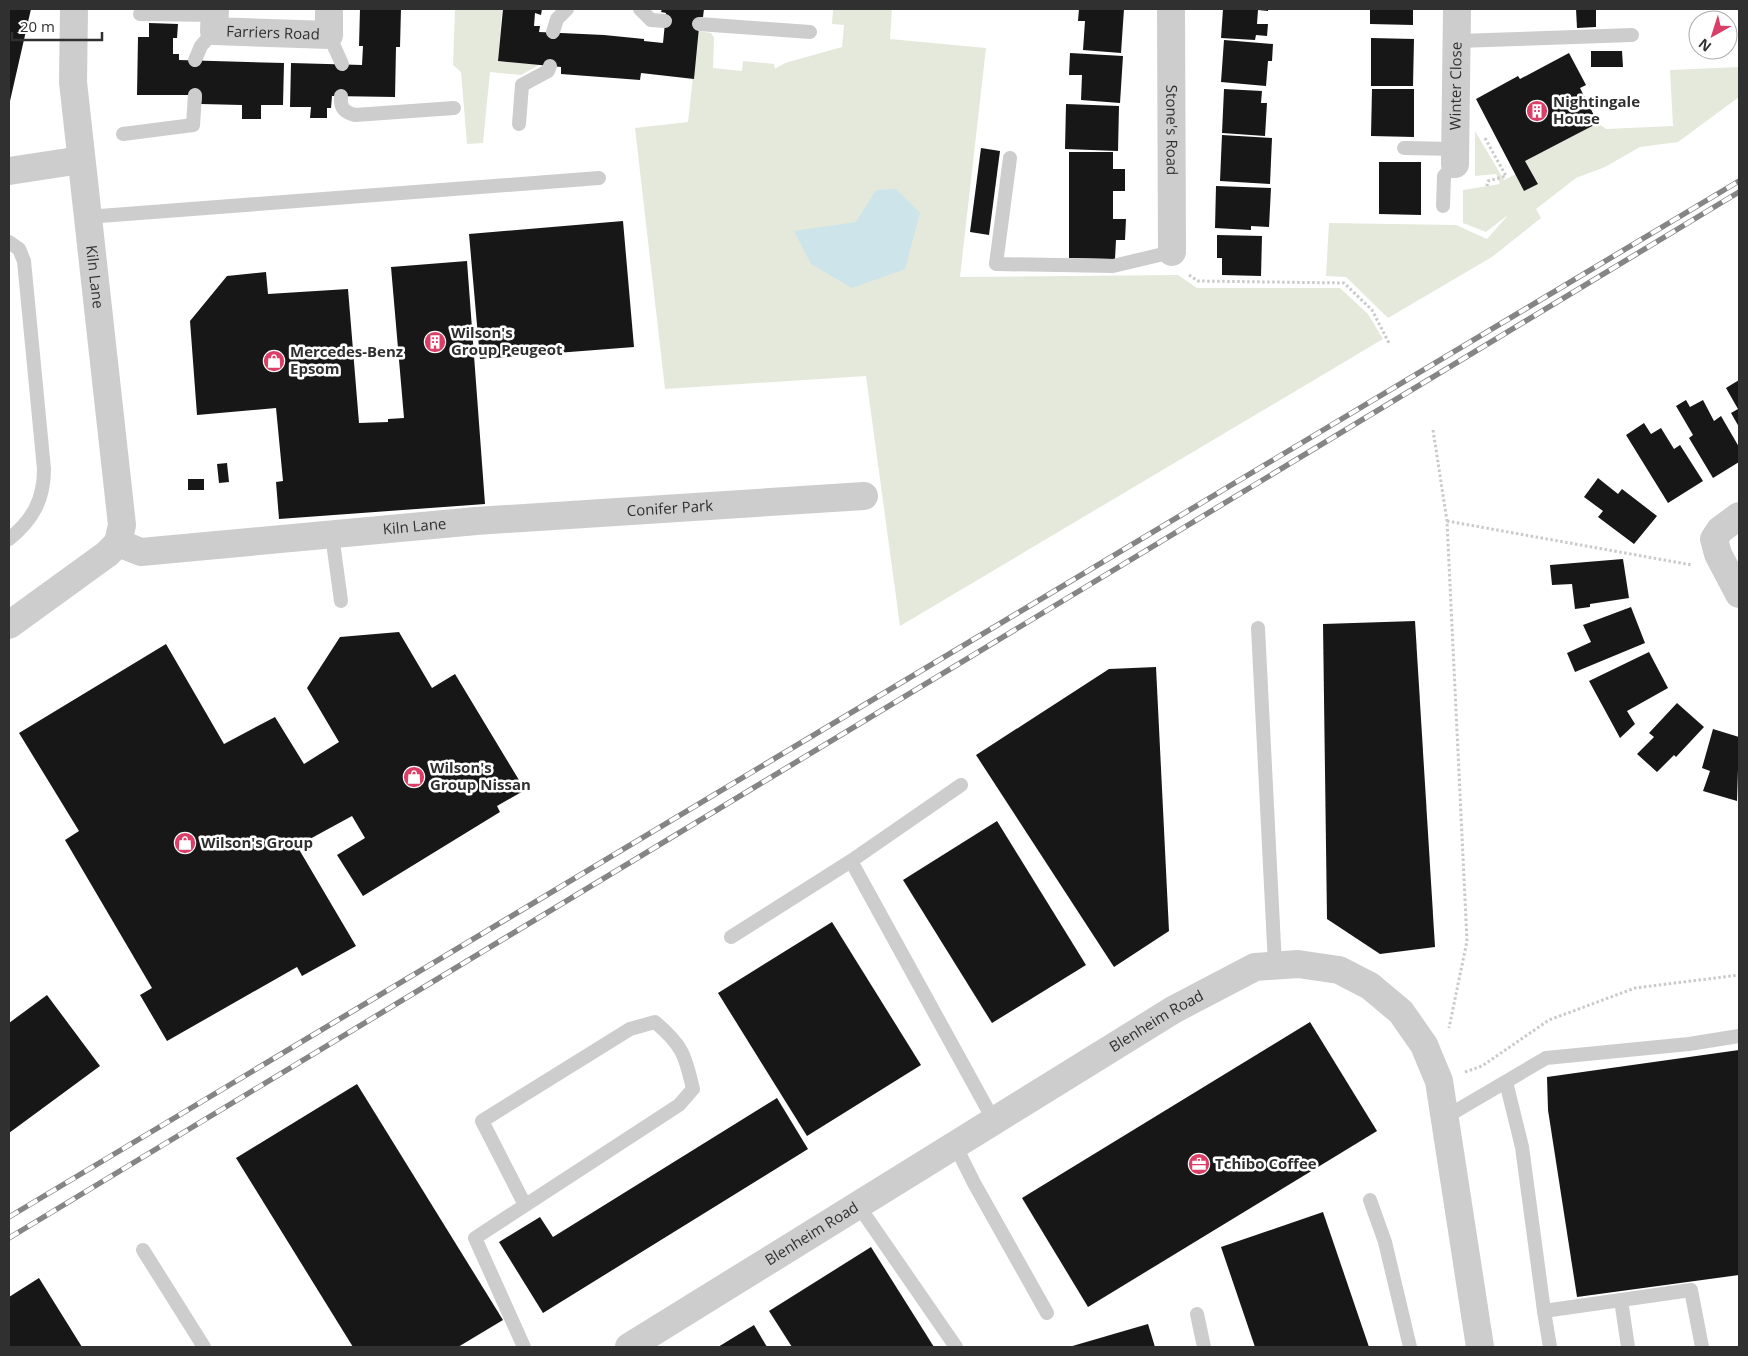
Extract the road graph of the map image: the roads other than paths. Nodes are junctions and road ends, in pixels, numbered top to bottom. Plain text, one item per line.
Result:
1 (74, 9) edge
2 (567, 9) edge
3 (640, 9) edge
4 (1171, 9) edge
5 (1457, 9) edge
6 (140, 14) dead end
7 (215, 18) edge
8 (665, 21) dead end
9 (329, 22) edge
10 (699, 24) dead end
11 (553, 32) dead end
12 (810, 32) dead end
13 (1632, 35) dead end
14 (1458, 41) junction
15 (196, 60) dead end
16 (342, 64) dead end
17 (550, 66) dead end
18 (195, 95) dead end
19 (341, 96) dead end
20 (454, 108) dead end
21 (519, 124) dead end
22 (123, 134) dead end
23 (1404, 148) dead end
24 (1455, 157) junction
25 (1010, 158) dead end
26 (81, 160) junction
27 (9, 171) edge
28 (599, 178) dead end
29 (1443, 206) dead end
30 (87, 217) junction
31 (9, 242) edge
32 (1172, 252) joint
33 (864, 496) dead end
34 (1739, 516) edge
35 (476, 522) joint
36 (332, 535) junction
37 (9, 539) edge
38 (118, 543) junction
39 (1739, 594) edge
40 (340, 601) dead end
41 (9, 625) edge
42 (1258, 628) dead end
43 (961, 785) dead end
44 (851, 861) junction
45 (731, 937) dead end
46 (1275, 965) junction
47 (1739, 1036) edge
48 (1506, 1082) junction
49 (1444, 1118) junction
50 (994, 1121) junction
51 (955, 1145) junction
52 (1370, 1200) dead end
53 (525, 1205) junction
54 (858, 1205) junction
55 (143, 1250) dead end
56 (1621, 1300) junction
57 (1544, 1311) junction
58 (1048, 1313) dead end
59 (1197, 1314) dead end
60 (204, 1347) edge
61 (524, 1347) edge
62 (629, 1347) edge
63 (956, 1347) edge
64 (1204, 1347) edge
65 (1410, 1347) edge
66 (1480, 1347) edge
67 (1550, 1347) edge
68 (1628, 1347) edge
69 (1702, 1347) edge

1 - 26 street, Kiln Lane
2 - 11 lane
3 - 8 lane
4 - 32 street, Stone's Road
5 - 14 street, Winter Close
6 - 7 lane
7 - 9 street, Farriers Road
7 - 15 lane
9 - 16 lane
10 - 12 lane
13 - 14 lane
14 - 24 street, Winter Close
17 - 21 lane
18 - 22 lane
19 - 20 lane
23 - 24 lane
24 - 29 lane
25 - 32 lane
26 - 27 street
26 - 30 street, Kiln Lane
28 - 30 lane
30 - 38 street, Kiln Lane
31 - 37 lane
33 - 35 street, Conifer Park
34 - 39 street
35 - 36 street, Kiln Lane
36 - 38 street, Kiln Lane
36 - 40 lane
38 - 41 street
42 - 46 lane
43 - 44 lane
44 - 45 lane
44 - 50 lane
46 - 49 street, Blenheim Road
46 - 50 street, Blenheim Road
47 - 48 lane
48 - 49 lane
48 - 57 lane
49 - 66 street, Blenheim Road
50 - 51 street, Blenheim Road
51 - 54 street, Blenheim Road
51 - 58 lane
52 - 65 lane
53 - 53 lane
53 - 61 lane
54 - 62 street, Blenheim Road
54 - 63 lane
55 - 60 lane
56 - 57 lane
56 - 68 lane
56 - 69 lane
57 - 67 lane
59 - 64 lane

